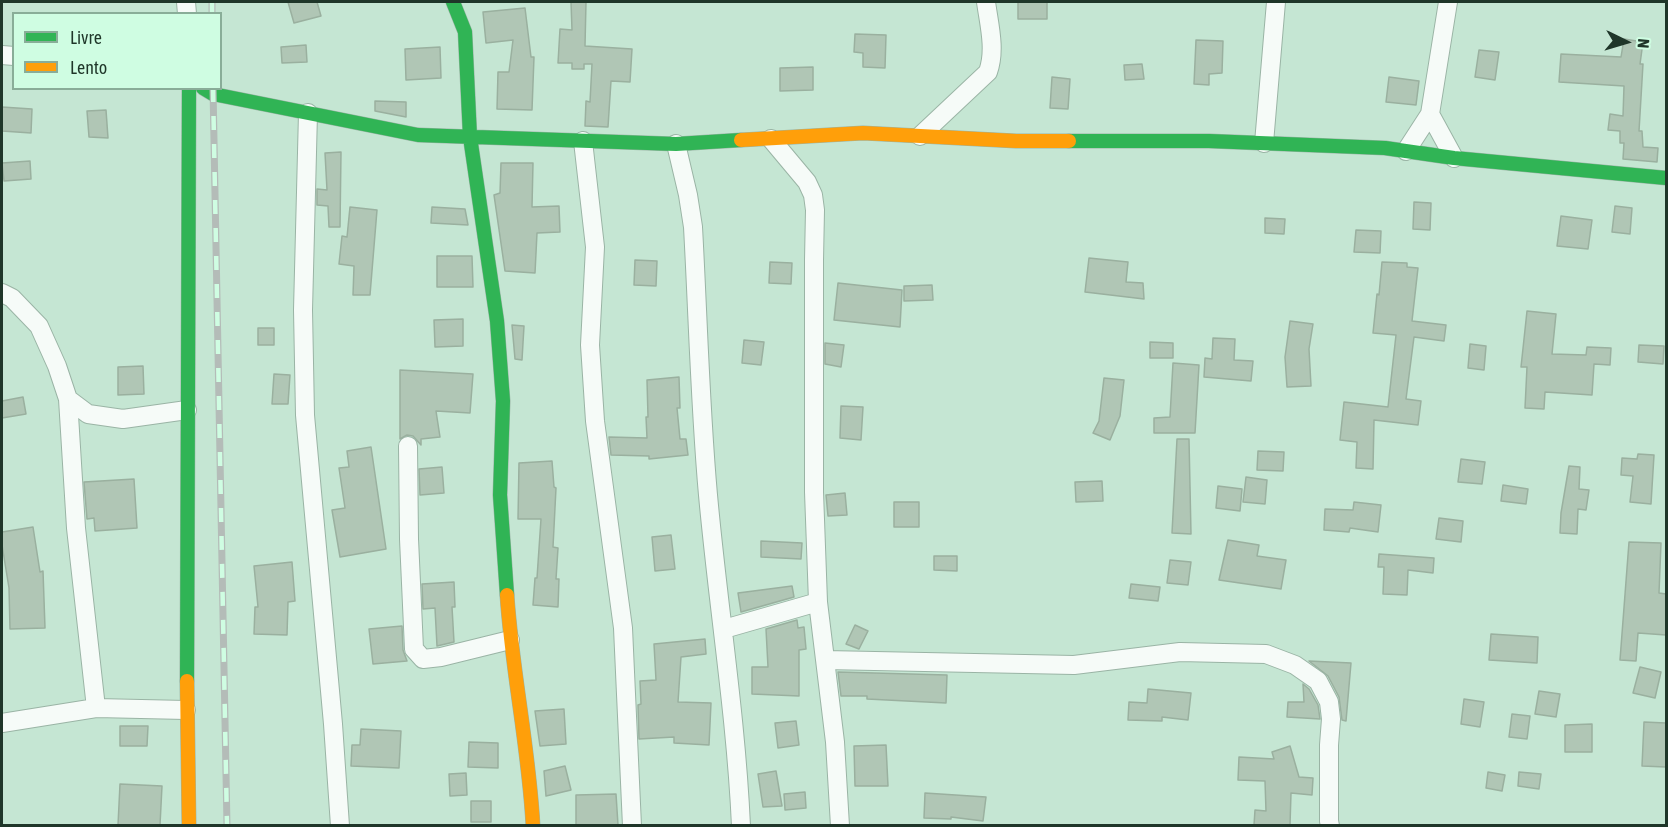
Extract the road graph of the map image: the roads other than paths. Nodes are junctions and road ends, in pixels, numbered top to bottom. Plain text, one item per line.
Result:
1 (453, 2) edge
2 (986, 2) edge
3 (1276, 2) edge
4 (1448, 2) edge
5 (189, 90) edge
6 (206, 90) edge
7 (308, 113) junction
8 (1430, 114) junction
9 (920, 136) junction
10 (470, 137) junction
11 (771, 139) junction
12 (583, 141) junction
13 (1264, 143) junction
14 (676, 144) junction
15 (1406, 151) junction
16 (1454, 158) junction
17 (1666, 178) edge
18 (2, 293) edge
19 (68, 399) junction
20 (187, 410) junction
21 (408, 446) dead end
22 (818, 602) junction
23 (724, 629) junction
24 (510, 640) junction
25 (825, 660) junction
26 (96, 708) junction
27 (186, 710) junction
28 (2, 723) edge
29 (189, 825) edge
30 (340, 825) edge
31 (533, 825) edge
32 (632, 825) edge
33 (741, 825) edge
34 (840, 825) edge
35 (1330, 825) edge

1 - 10 street
2 - 9 street
3 - 13 street
4 - 8 street
5 - 20 street
6 - 7 street
7 - 10 street
7 - 30 street
8 - 15 street
8 - 16 street
9 - 11 street
9 - 13 street
10 - 12 street
10 - 24 street
11 - 14 street
11 - 22 street
12 - 14 street
12 - 32 street
13 - 15 street
14 - 23 street
15 - 16 street
16 - 17 street
18 - 19 street
19 - 20 street
19 - 26 street
20 - 27 street
21 - 24 street
22 - 23 street
22 - 25 street
23 - 33 street
24 - 31 street
25 - 34 street
25 - 35 street
26 - 27 street
26 - 28 street
27 - 29 street

